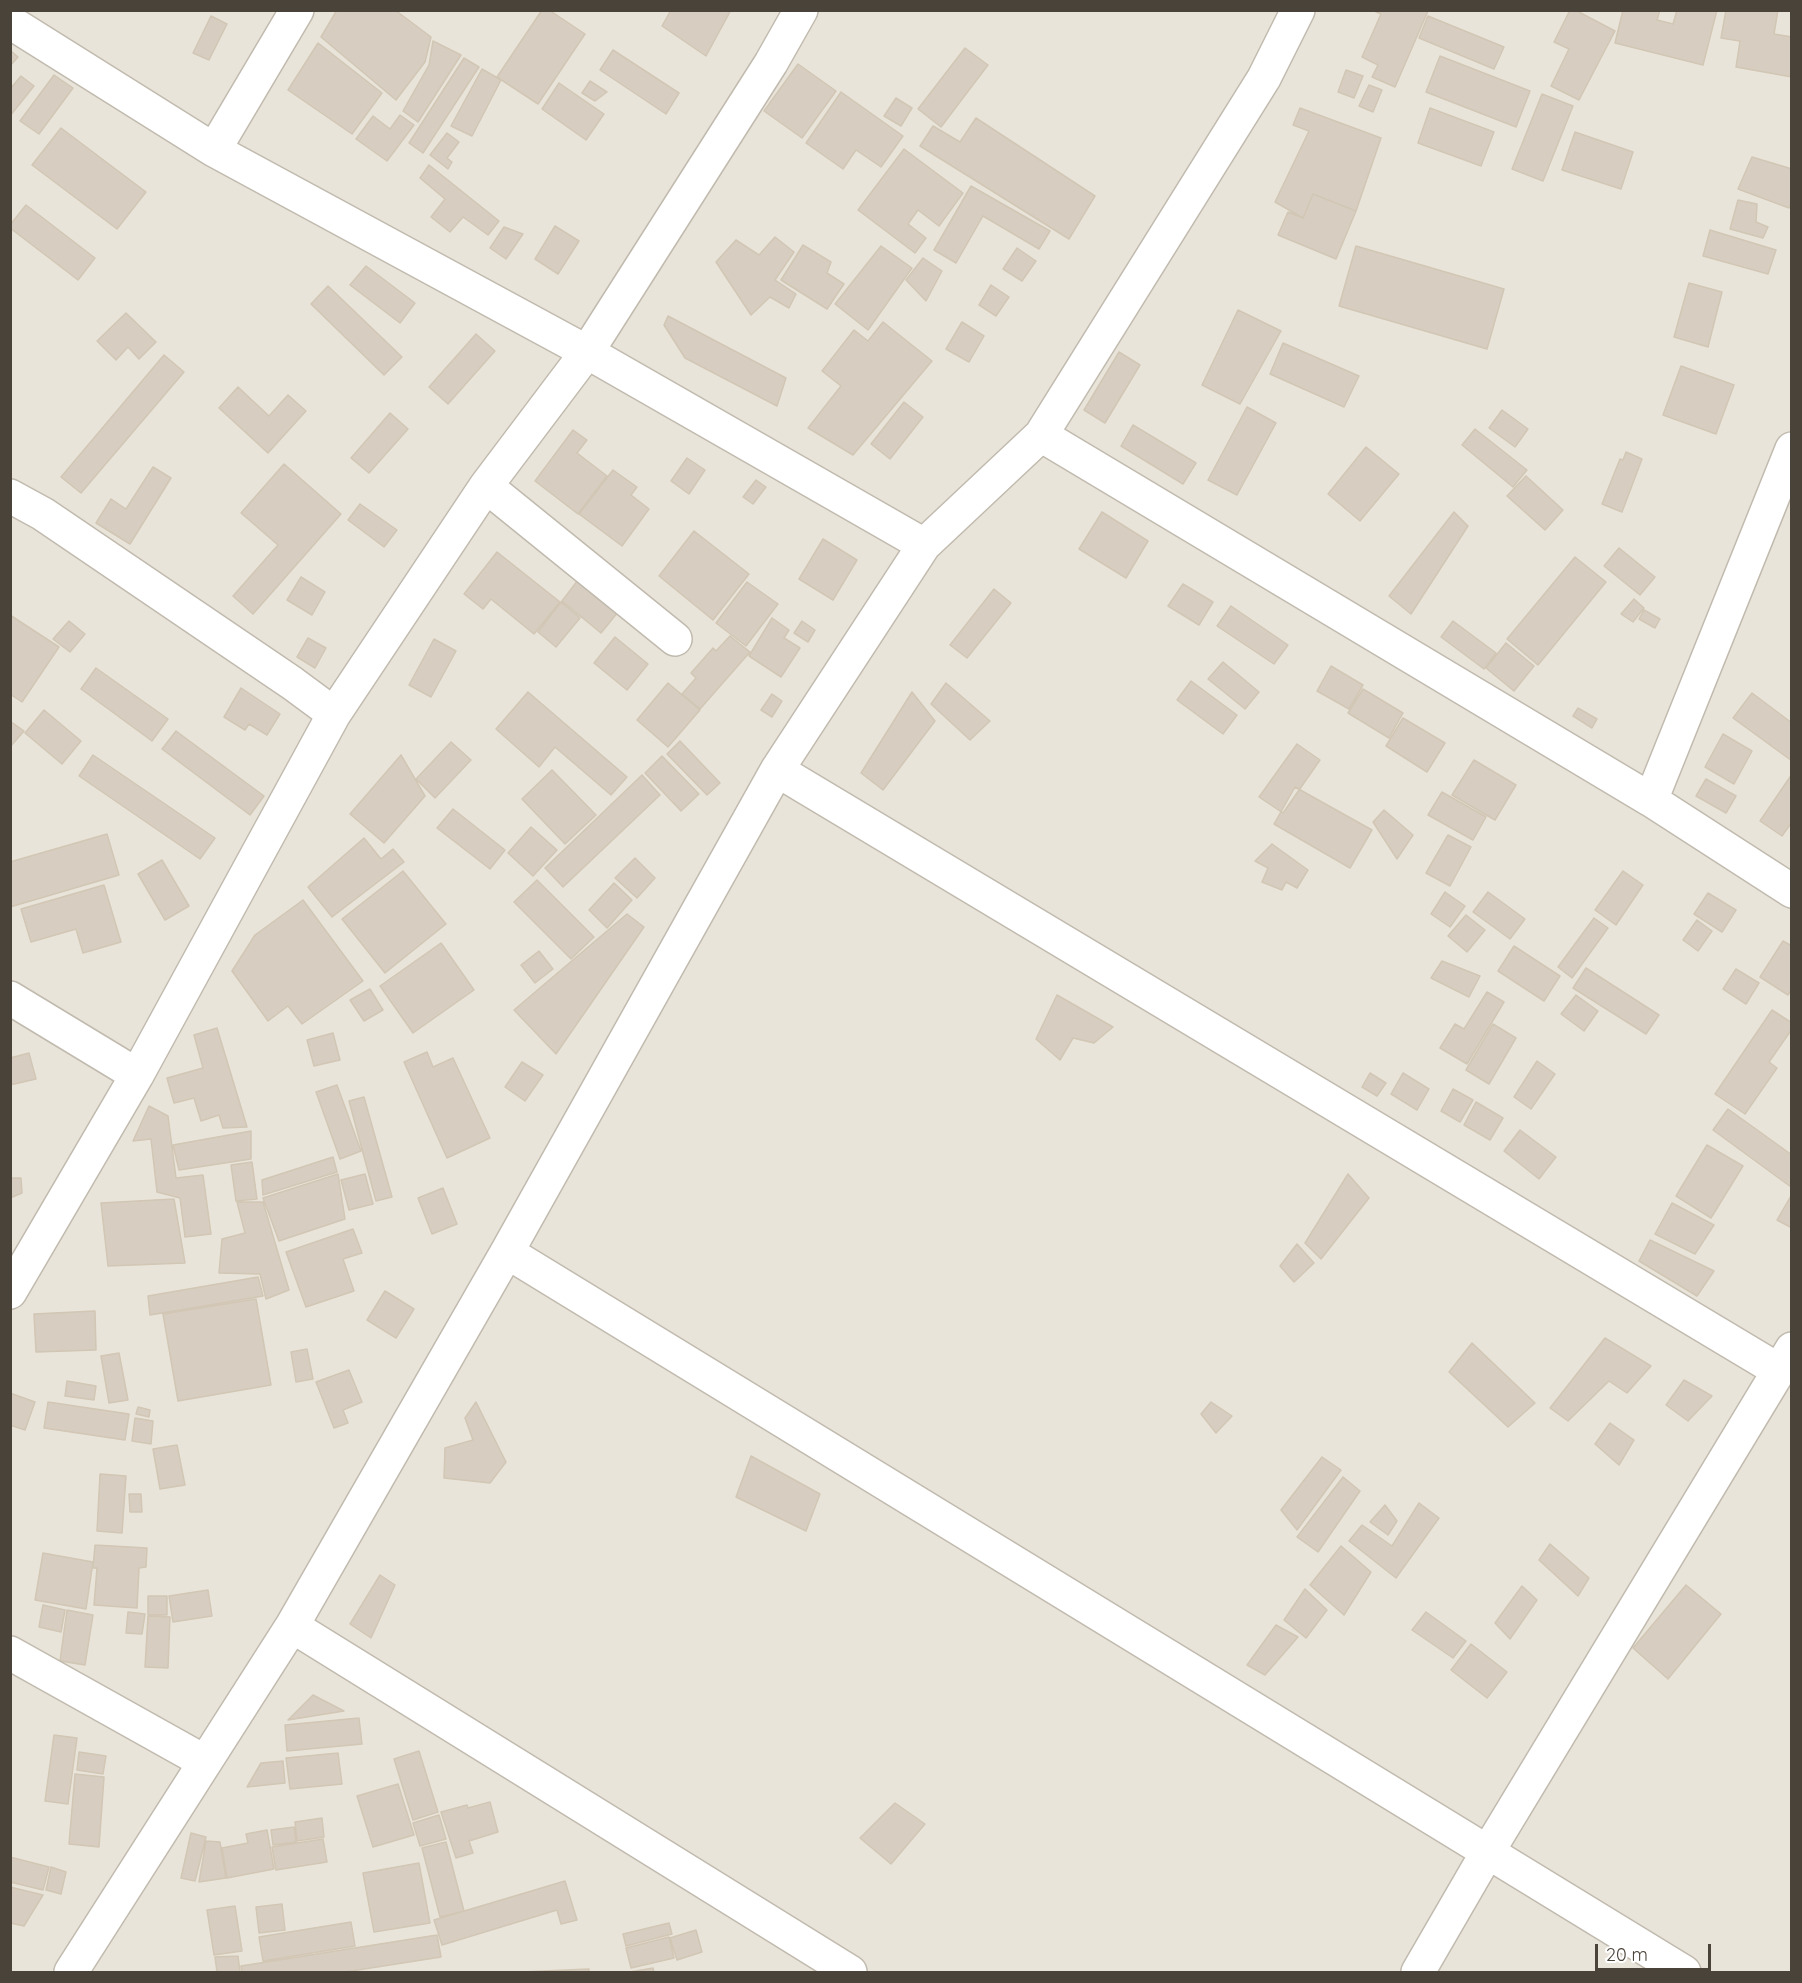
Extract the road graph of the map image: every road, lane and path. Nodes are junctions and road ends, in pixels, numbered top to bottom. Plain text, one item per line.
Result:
1 (297, 10) edge
2 (801, 10) edge
3 (1298, 10) edge
4 (10, 22) edge
5 (214, 150) junction
6 (586, 352) junction
7 (1041, 435) junction
8 (1791, 449) edge
9 (486, 486) junction
10 (10, 496) edge
11 (924, 545) junction
12 (675, 639) dead end
13 (334, 714) junction
14 (777, 770) junction
15 (1651, 801) junction
16 (1791, 891) edge
17 (10, 998) edge
18 (137, 1075) junction
19 (507, 1252) junction
20 (10, 1292) edge
21 (1785, 1360) edge
22 (292, 1626) junction
23 (10, 1653) edge
24 (205, 1762) junction
25 (1487, 1853) junction
26 (71, 1972) edge
27 (850, 1972) edge
28 (1418, 1972) edge
29 (1684, 1972) edge

1 - 5 street
2 - 6 street
3 - 7 street
4 - 5 street
5 - 6 street
6 - 9 street
6 - 11 street
7 - 11 street
7 - 15 street
8 - 15 street
9 - 12 street
9 - 13 street
10 - 13 street
11 - 14 street
13 - 18 street
14 - 19 street
14 - 21 street
15 - 16 street
17 - 18 street
18 - 20 street
19 - 22 street
19 - 25 street
21 - 25 street
22 - 24 street
22 - 27 street
23 - 24 street
24 - 26 street
25 - 28 street
25 - 29 street

